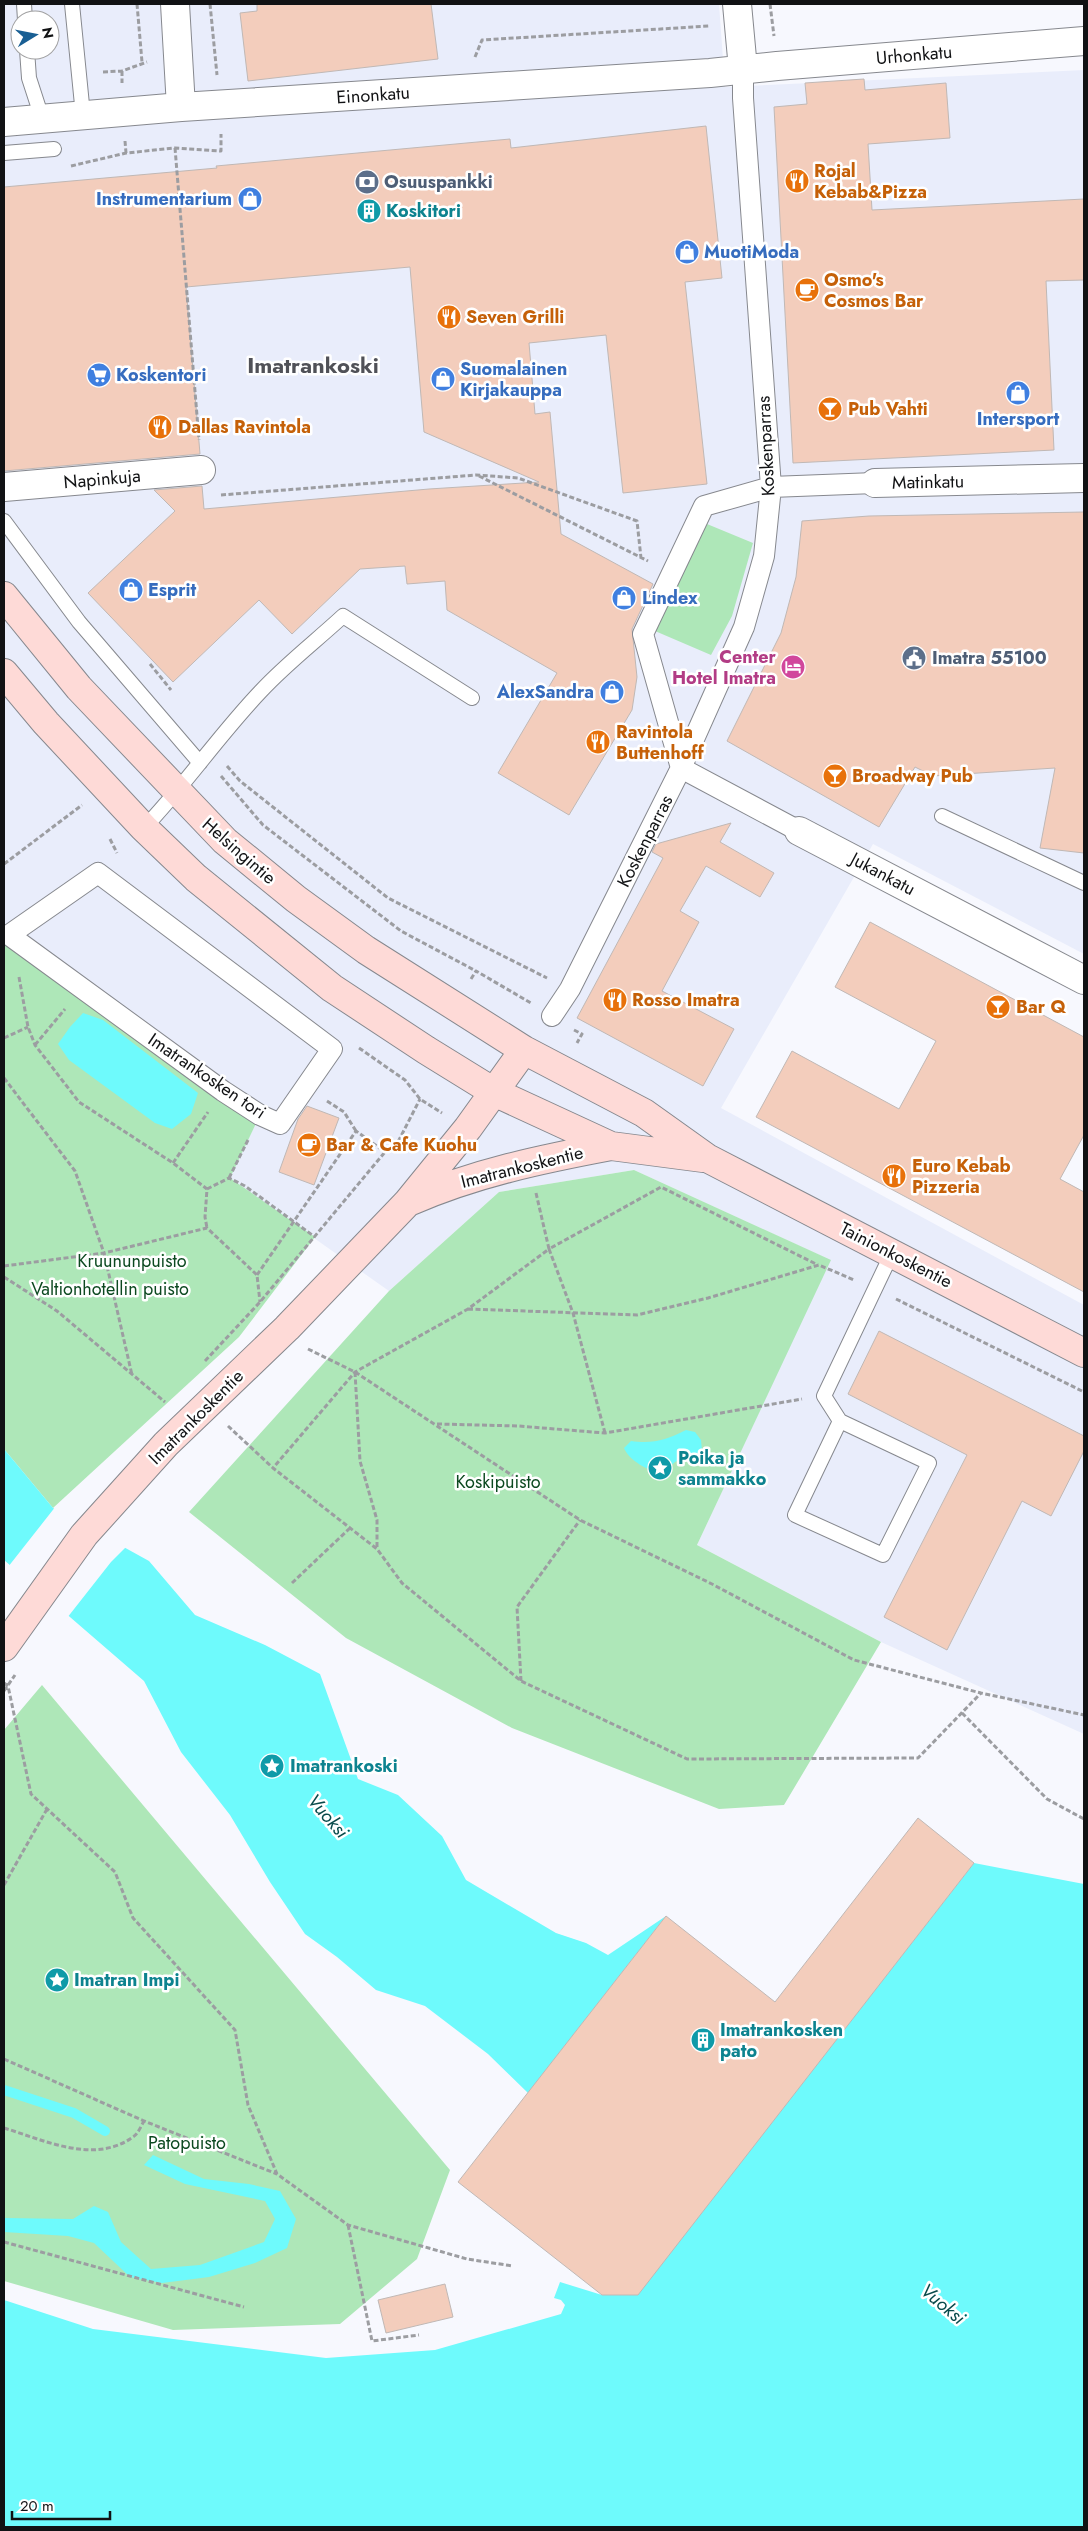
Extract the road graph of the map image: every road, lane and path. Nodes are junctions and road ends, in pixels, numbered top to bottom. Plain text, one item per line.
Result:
1 (72, 4) edge
2 (137, 4) edge
3 (175, 4) edge
4 (737, 4) edge
5 (714, 25) dead end
6 (1084, 41) edge
7 (215, 56) dead end
8 (179, 59) junction
9 (28, 60) edge
10 (142, 62) junction
11 (472, 65) dead end
12 (743, 69) junction
13 (78, 74) junction
14 (181, 107) junction
15 (83, 115) junction
16 (42, 118) junction
17 (4, 122) edge
18 (175, 148) junction
19 (54, 149) dead end
20 (221, 151) dead end
21 (4, 153) edge
22 (64, 168) dead end
23 (201, 470) junction
24 (476, 475) junction
25 (1084, 478) edge
26 (876, 483) joint
27 (4, 487) edge
28 (771, 487) junction
29 (4, 521) edge
30 (641, 558) junction
31 (671, 572) junction
32 (4, 596) edge
33 (4, 673) edge
34 (472, 698) dead end
35 (212, 747) junction
36 (200, 763) junction
37 (681, 768) junction
38 (177, 794) junction
39 (88, 800) dead end
40 (942, 816) dead end
41 (144, 828) junction
42 (800, 831) joint
43 (4, 864) edge
44 (1084, 883) edge
45 (9, 935) junction
46 (1084, 980) edge
47 (82, 989) junction
48 (570, 989) junction
49 (552, 1016) dead end
50 (28, 1027) junction
51 (4, 1038) edge
52 (34, 1045) junction
53 (524, 1050) junction
54 (4, 1078) edge
55 (404, 1080) dead end
56 (306, 1086) junction
57 (223, 1091) junction
58 (494, 1092) junction
59 (420, 1099) junction
60 (260, 1115) junction
61 (468, 1128) junction
62 (356, 1131) junction
63 (611, 1146) junction
64 (385, 1152) junction
65 (707, 1158) junction
66 (529, 1162) junction
67 (173, 1163) junction
68 (229, 1178) junction
69 (207, 1189) junction
70 (407, 1203) junction
71 (293, 1220) junction
72 (207, 1228) junction
73 (315, 1237) junction
74 (549, 1249) junction
75 (104, 1253) junction
76 (892, 1253) junction
77 (819, 1265) junction
78 (4, 1266) edge
79 (257, 1275) junction
80 (4, 1277) edge
81 (876, 1289) junction
82 (260, 1302) junction
83 (468, 1309) junction
84 (573, 1313) junction
85 (307, 1348) dead end
86 (1084, 1353) edge
87 (199, 1367) dead end
88 (355, 1372) junction
89 (132, 1375) junction
90 (1084, 1392) edge
91 (172, 1395) dead end
92 (824, 1396) junction
93 (840, 1421) junction
94 (225, 1422) dead end
95 (436, 1424) junction
96 (605, 1433) junction
97 (274, 1468) junction
98 (580, 1520) junction
99 (350, 1528) junction
100 (376, 1549) junction
101 (292, 1583) dead end
102 (4, 1647) edge
103 (521, 1682) junction
104 (4, 1683) edge
105 (8, 1686) junction
106 (4, 1691) edge
107 (981, 1693) junction
108 (962, 1713) junction
109 (1084, 1715) edge
110 (47, 1808) junction
111 (1084, 1819) edge
112 (4, 1886) edge
113 (4, 2059) edge
114 (144, 2121) junction
115 (4, 2128) edge
116 (276, 2174) junction
117 (348, 2225) junction
118 (4, 2242) edge
119 (513, 2266) dead end
120 (244, 2307) dead end
121 (419, 2335) dead end

1 - 13 lane
2 - 10 path
3 - 8 street
4 - 12 street
5 - 11 path
6 - 12 street, Urhonkatu
7 - 8 path
8 - 10 path
8 - 14 street
9 - 16 lane
10 - 13 path
12 - 14 street, Einonkatu
12 - 28 street, Koskenparras
13 - 15 lane
14 - 15 street, Einonkatu
15 - 16 street, Einonkatu
16 - 17 street, Einonkatu
18 - 20 path
18 - 22 path
18 - 23 path
19 - 21 lane
23 - 24 path
23 - 27 street, Napinkuja
24 - 30 path
24 - 30 path
25 - 26 street, Matinkatu
26 - 28 street, Matinkatu
28 - 31 street, Matinkatu
28 - 37 street, Koskenparras
29 - 36 lane
30 - 31 path
31 - 37 street, Matinkatu
32 - 38 main road, Helsingintie
33 - 41 main road
34 - 35 lane
35 - 36 lane
35 - 48 path
36 - 38 lane
37 - 42 street, Jukankatu
37 - 48 street, Koskenparras
38 - 41 lane
38 - 53 main road, Helsingintie
39 - 43 path
40 - 44 lane
41 - 58 main road
42 - 46 street, Jukankatu
45 - 47 street, Imatrankosken tori
45 - 50 path
45 - 56 street, Imatrankosken tori
47 - 52 path
47 - 57 street, Imatrankosken tori
48 - 49 street, Koskenparras
50 - 51 path
50 - 52 path
52 - 67 path
53 - 58 main road, Imatrankoskentie
53 - 65 main road, Tainionkoskentie
54 - 75 path
55 - 59 path
56 - 60 street, Imatrankosken tori
56 - 62 path
57 - 60 street, Imatrankosken tori
57 - 67 path
58 - 61 main road, Imatrankoskentie
58 - 63 main road, Tainionkoskentie
59 - 61 path
59 - 64 path
60 - 68 path
61 - 70 main road, Imatrankoskentie
62 - 64 path
62 - 71 path
63 - 65 main road, Tainionkoskentie
63 - 66 main road, Imatrankoskentie
64 - 73 path
65 - 76 main road, Tainionkoskentie
66 - 70 main road, Imatrankoskentie
66 - 74 path
67 - 69 path
68 - 69 path
68 - 71 path
69 - 72 path
70 - 102 main road, Imatrankoskentie
71 - 73 path
71 - 79 path
72 - 75 path
72 - 79 path
73 - 82 path
74 - 77 path
74 - 83 path
74 - 84 path
75 - 78 path
75 - 89 path
76 - 81 lane
76 - 86 main road, Tainionkoskentie
77 - 81 path
77 - 84 path
79 - 82 path
80 - 89 path
81 - 90 path
81 - 92 lane
82 - 87 path
83 - 84 path
83 - 88 path
84 - 96 path
85 - 88 path
88 - 95 path
88 - 97 path
88 - 100 path
89 - 91 path
92 - 93 lane
92 - 96 path
93 - 93 lane
94 - 97 path
95 - 96 path
95 - 98 path
97 - 99 path
98 - 103 path
98 - 107 path
99 - 100 path
99 - 101 path
100 - 103 path
103 - 108 path
104 - 105 path
105 - 106 path
105 - 110 path
107 - 108 path
107 - 109 path
108 - 111 path
110 - 112 path
110 - 116 path
113 - 114 path
114 - 115 path
114 - 116 path
116 - 117 path
117 - 119 path
117 - 121 path
118 - 120 path

